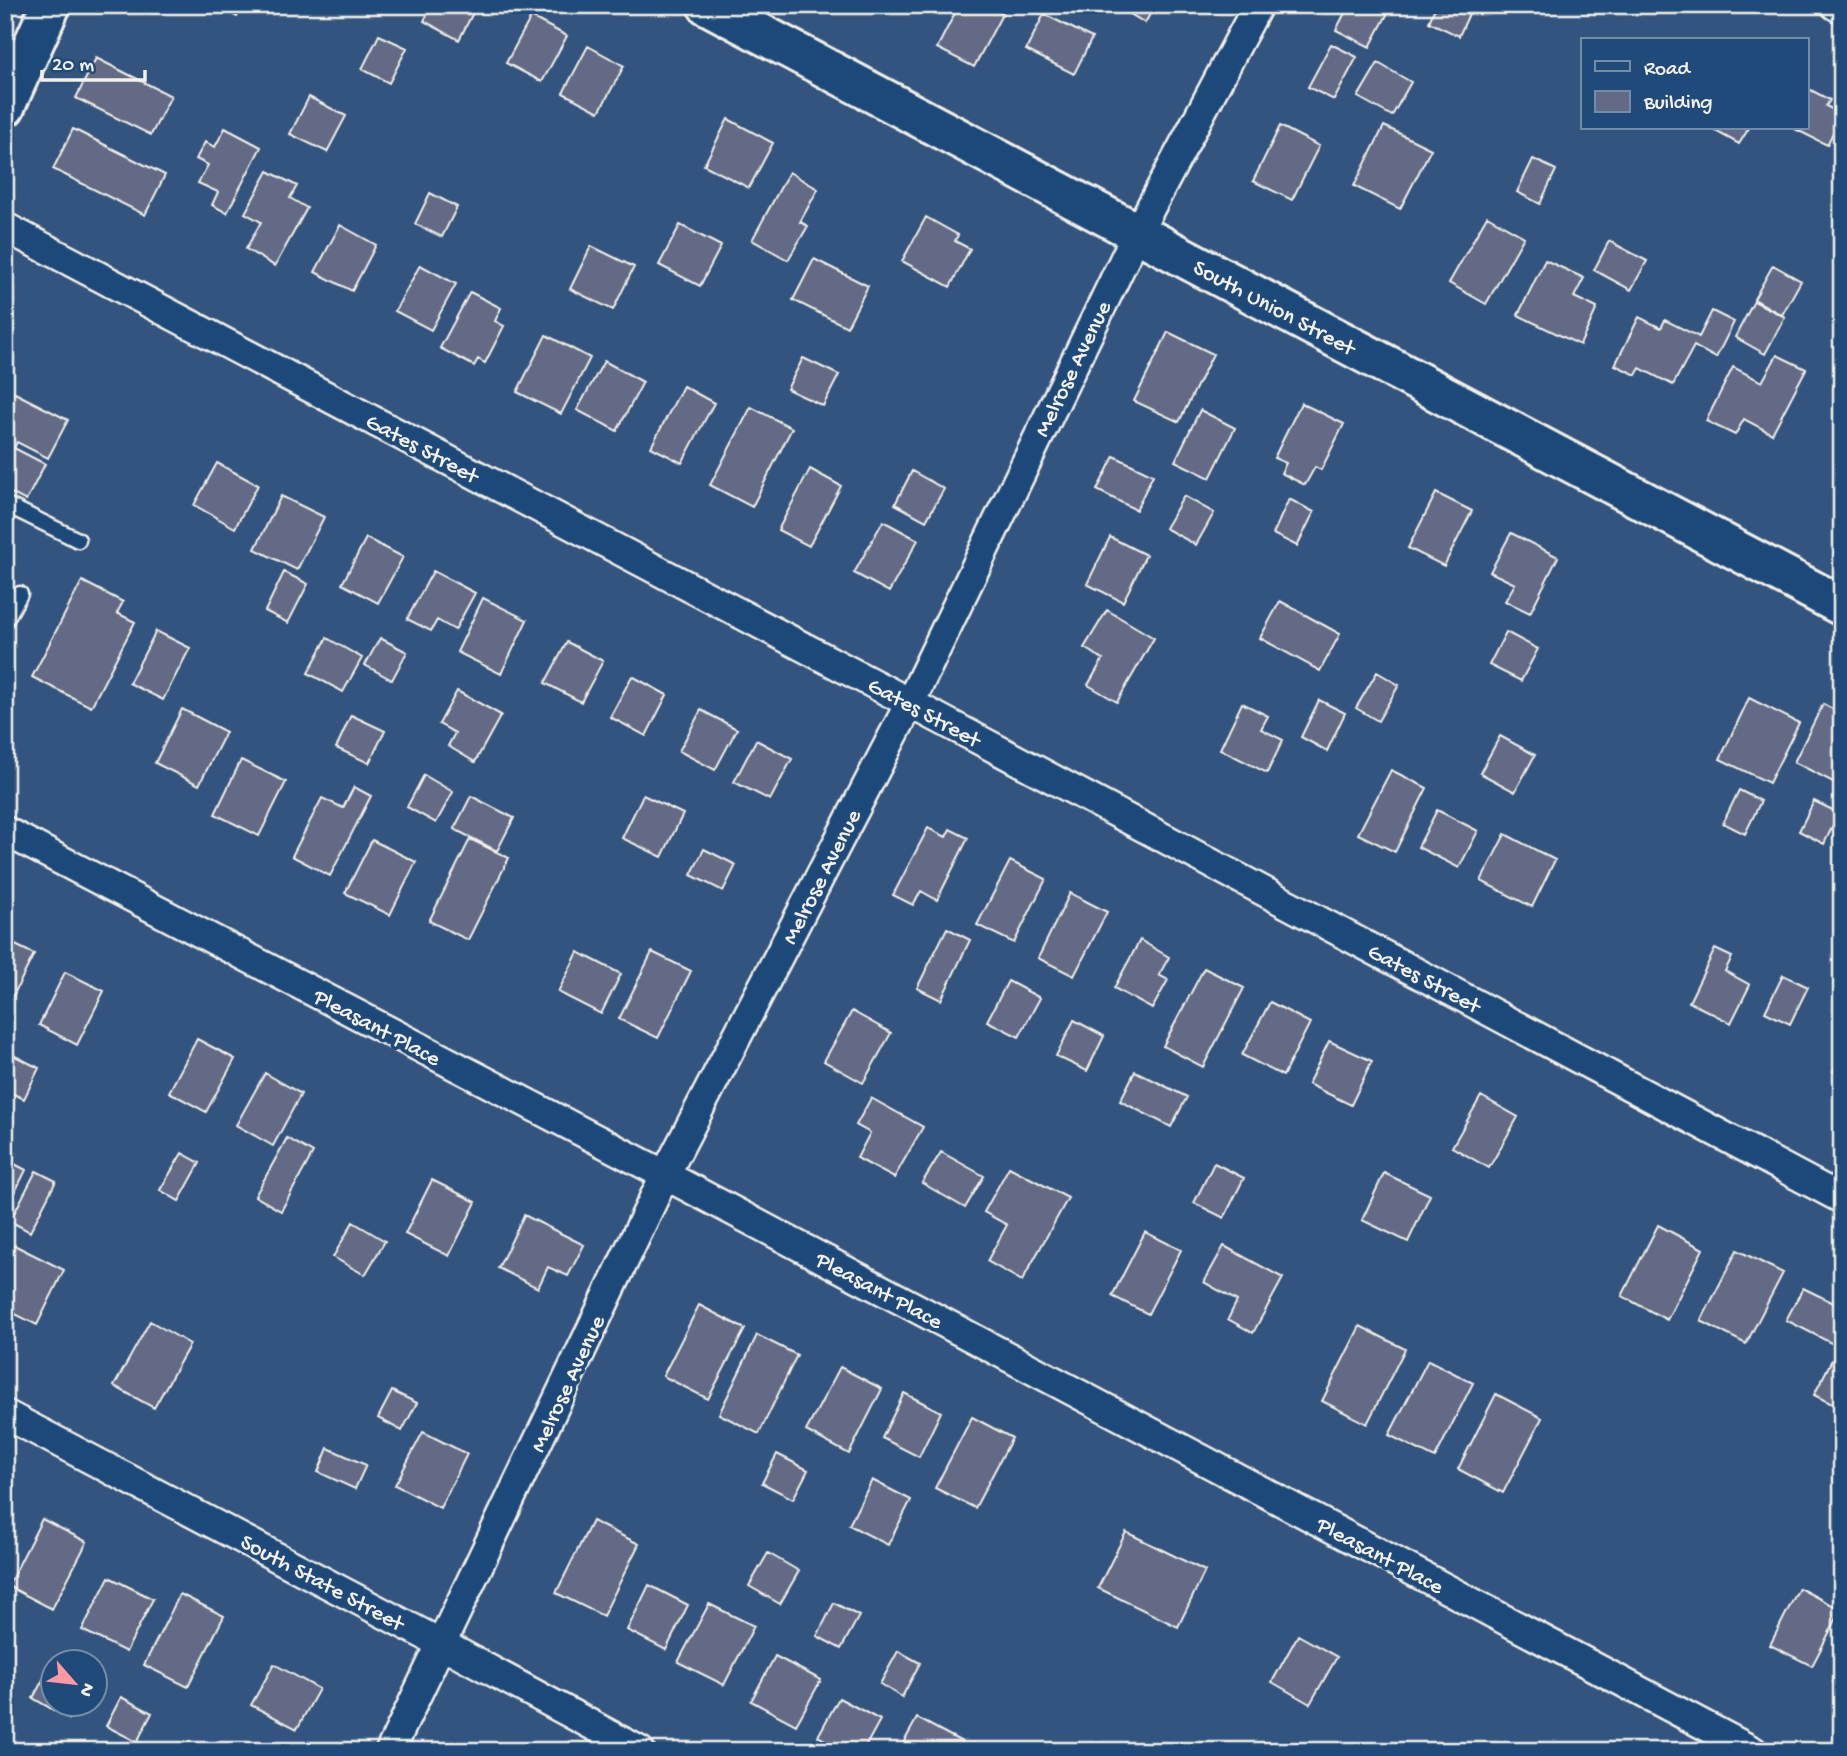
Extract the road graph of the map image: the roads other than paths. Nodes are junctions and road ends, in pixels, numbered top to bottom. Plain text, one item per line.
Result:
1 (51, 5) edge
2 (707, 5) edge
3 (1258, 5) edge
4 (1835, 5) edge
5 (1842, 9) edge
6 (5, 107) edge
7 (5, 227) edge
8 (1137, 233) junction
9 (5, 504) edge
10 (78, 540) dead end
11 (20, 594) dead end
12 (1842, 606) edge
13 (5, 621) edge
14 (910, 703) junction
15 (5, 831) edge
16 (665, 1175) junction
17 (1842, 1199) edge
18 (5, 1414) edge
19 (442, 1644) junction
20 (390, 1751) edge
21 (640, 1751) edge
22 (1753, 1751) edge

1 - 6 street
2 - 8 street, South Union Street
3 - 8 street, Melrose Avenue
4 - 5 street
7 - 14 street, Gates Street
8 - 12 street, South Union Street
8 - 14 street, Melrose Avenue
9 - 10 lane
11 - 13 lane
14 - 16 street, Melrose Avenue
14 - 17 street, Gates Street
15 - 16 street, Pleasant Place
16 - 19 street, Melrose Avenue
16 - 22 street, Pleasant Place
18 - 19 street, South State Street
19 - 20 street, Melrose Avenue
19 - 21 street, South State Street

